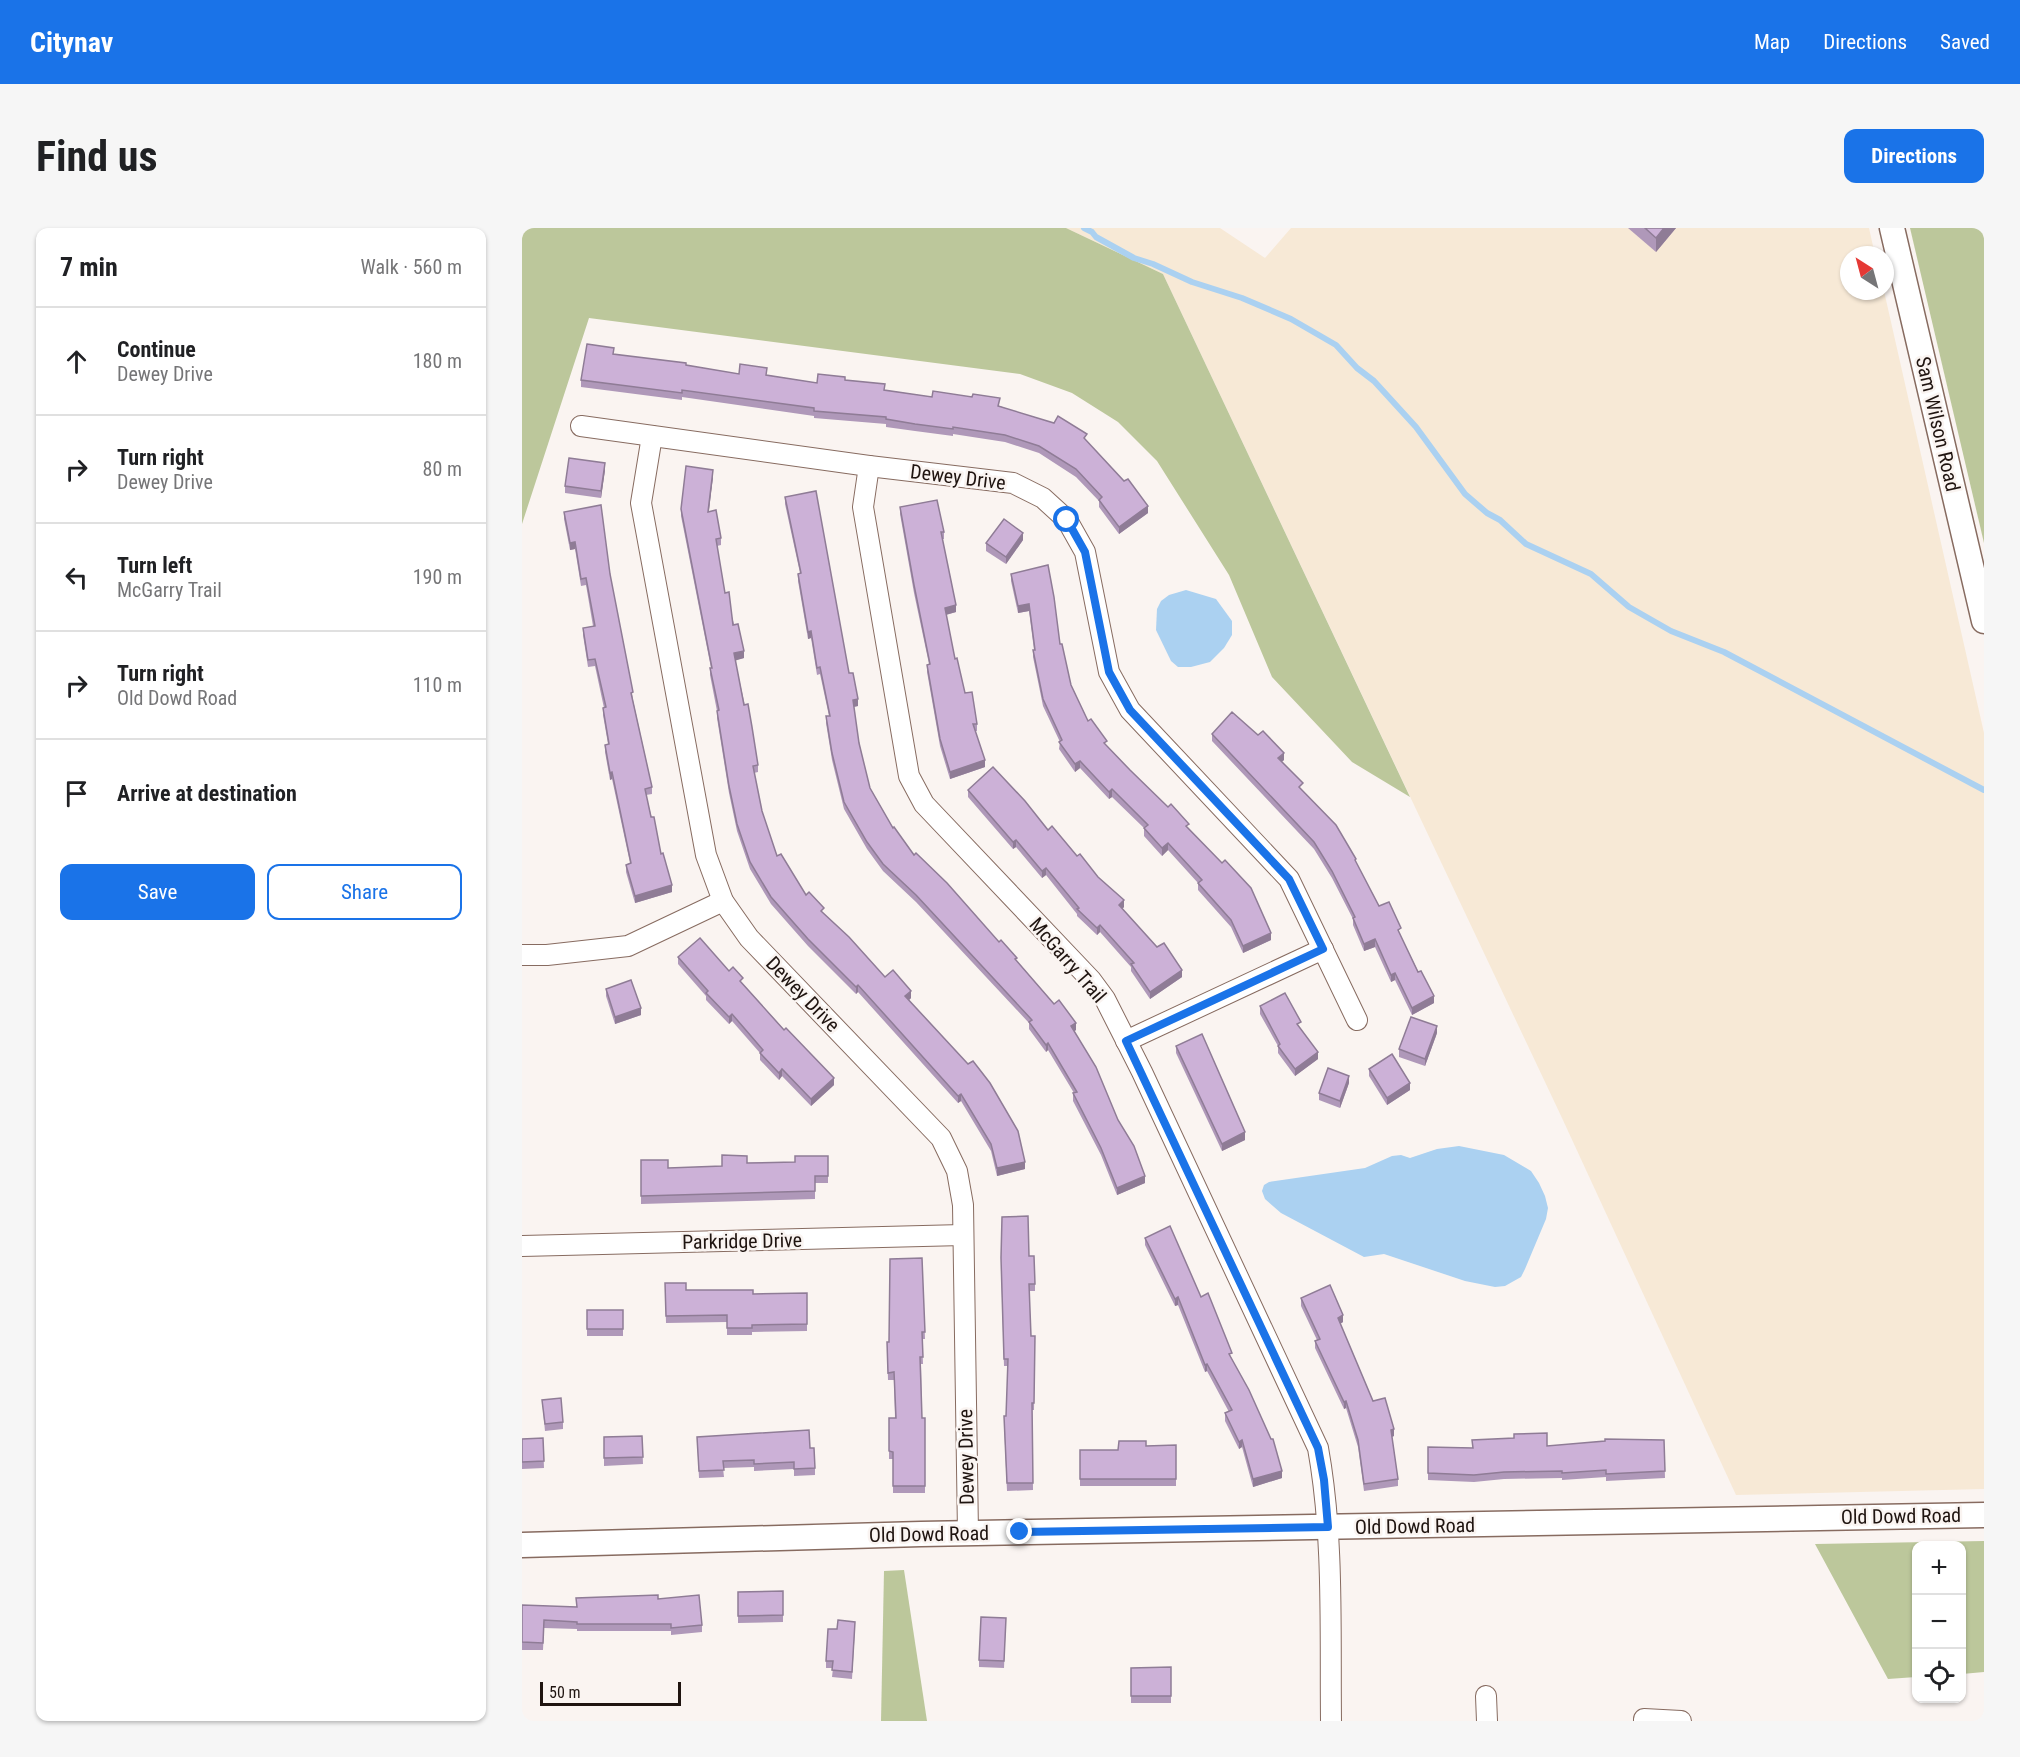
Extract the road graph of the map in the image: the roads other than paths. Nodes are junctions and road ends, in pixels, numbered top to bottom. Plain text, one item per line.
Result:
1 (1892, 228) edge
2 (581, 426) dead end
3 (652, 436) junction
4 (869, 466) junction
5 (1984, 621) edge
6 (723, 901) junction
7 (1323, 949) junction
8 (522, 955) edge
9 (1357, 1020) dead end
10 (1126, 1041) junction
11 (963, 1235) junction
12 (522, 1246) edge
13 (1984, 1515) edge
14 (1328, 1527) junction
15 (968, 1533) junction
16 (522, 1545) edge
17 (1486, 1696) dead end
18 (1331, 1721) edge
19 (1487, 1721) edge
20 (1644, 1721) edge
21 (1681, 1721) edge

1 - 5 street, Sam Wilson Road
2 - 3 street, Dewey Drive
3 - 4 street, Dewey Drive
3 - 6 street, Dewey Drive
4 - 7 street, Dewey Drive
4 - 10 street, McGarry Trail
6 - 8 street
6 - 11 street, Dewey Drive
7 - 9 street, Dewey Drive
7 - 10 street
10 - 14 street, McGarry Trail
11 - 12 street, Parkridge Drive
11 - 15 street, Dewey Drive
13 - 14 street, Old Dowd Road
14 - 15 street, Old Dowd Road
14 - 18 street, McGarry Trail
15 - 16 street, Old Dowd Road
17 - 19 street
20 - 21 street

